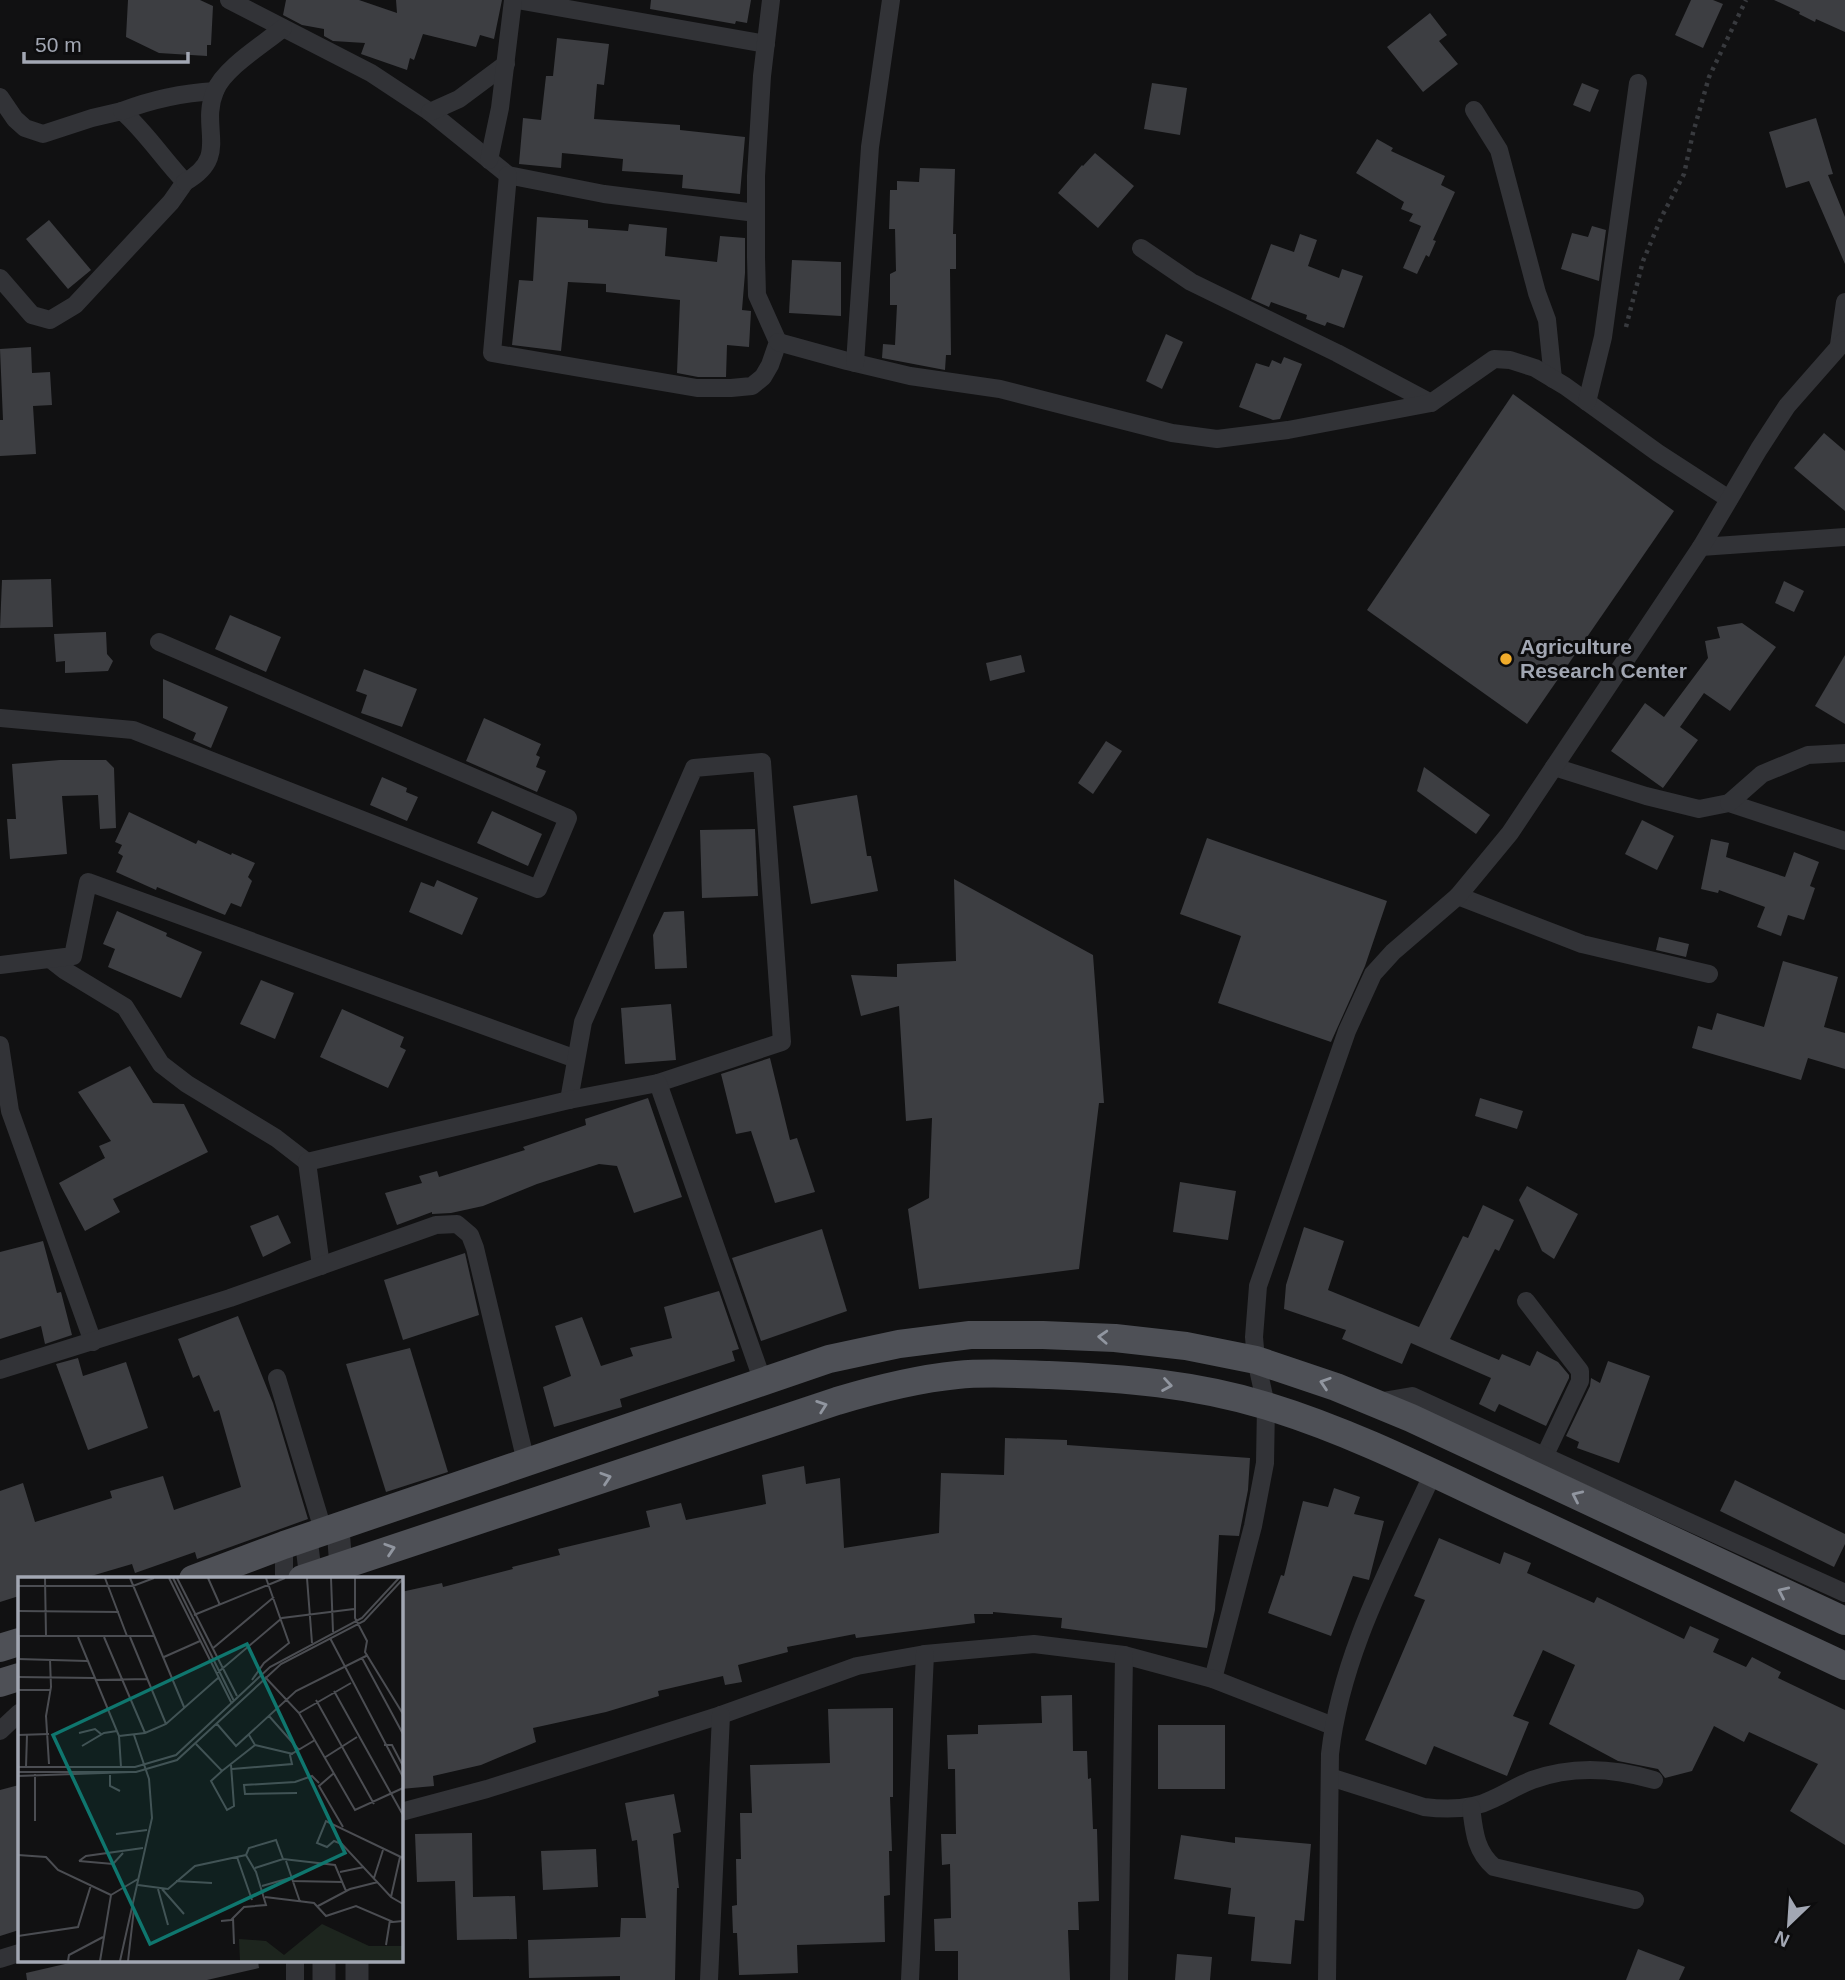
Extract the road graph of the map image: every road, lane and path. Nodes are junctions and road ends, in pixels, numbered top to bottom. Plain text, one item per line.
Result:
1 (229, 0) edge
2 (515, 0) edge
3 (771, 0) edge
4 (891, 0) edge
5 (1746, 0) edge
6 (283, 28) junction
7 (766, 44) junction
8 (506, 64) junction
9 (1638, 83) dead end
10 (215, 91) junction
11 (0, 97) edge
12 (1474, 110) dead end
13 (122, 111) junction
14 (430, 112) junction
15 (489, 160) junction
16 (508, 175) junction
17 (185, 182) junction
18 (756, 213) junction
19 (1141, 248) dead end
20 (0, 278) edge
21 (1845, 302) edge
22 (1625, 330) dead end
23 (778, 342) junction
24 (1842, 343) edge
25 (855, 363) junction
26 (1553, 379) junction
27 (1587, 402) junction
28 (1431, 403) junction
29 (1729, 499) junction
30 (1845, 537) edge
31 (1701, 547) junction
32 (159, 642) dead end
33 (0, 718) edge
34 (1845, 753) edge
35 (1554, 767) junction
36 (1729, 803) junction
37 (1845, 841) edge
38 (1458, 896) junction
39 (50, 959) junction
40 (0, 965) edge
41 (1709, 974) dead end
42 (0, 1045) edge
43 (576, 1059) junction
44 (658, 1083) junction
45 (569, 1100) junction
46 (307, 1162) junction
47 (321, 1266) junction
48 (1526, 1301) dead end
49 (93, 1342) junction
50 (1256, 1360) junction
51 (0, 1370) edge
52 (277, 1378) dead end
53 (763, 1382) junction
54 (1376, 1402) junction
55 (1266, 1405) junction
56 (1545, 1455) junction
57 (526, 1462) junction
58 (1433, 1473) junction
59 (313, 1536) junction
60 (342, 1572) edge
61 (199, 1577) edge
62 (302, 1577) edge
63 (309, 1577) edge
64 (1845, 1593) edge
65 (1845, 1621) edge
66 (18, 1642) edge
67 (0, 1648) edge
68 (925, 1654) junction
69 (1124, 1655) junction
70 (1845, 1666) edge
71 (18, 1676) edge
72 (1213, 1679) junction
73 (0, 1683) edge
74 (18, 1714) edge
75 (721, 1715) junction
76 (1333, 1726) junction
77 (0, 1731) edge
78 (1330, 1777) junction
79 (1654, 1780) dead end
80 (1471, 1807) junction
81 (402, 1812) edge
82 (1635, 1900) dead end
83 (18, 1953) edge
84 (0, 1959) edge
85 (295, 1962) edge
86 (324, 1962) edge
87 (357, 1962) edge
88 (295, 1980) edge
89 (324, 1980) edge
90 (357, 1980) edge
91 (709, 1980) edge
92 (909, 1980) edge
93 (1119, 1980) edge
94 (1327, 1980) edge

1 - 6 street
2 - 7 street
2 - 8 street
3 - 7 street
4 - 25 street
5 - 22 path
6 - 10 street
6 - 14 street
7 - 18 street
8 - 14 street
8 - 15 street
9 - 27 street
10 - 13 street
10 - 17 street
11 - 13 street
12 - 26 street
13 - 17 street
14 - 15 street
15 - 16 street
16 - 18 street
16 - 23 street
17 - 20 street
18 - 23 street
19 - 28 street
21 - 24 street
23 - 25 street
24 - 29 street
25 - 28 street
26 - 27 street
26 - 28 street
27 - 29 street
29 - 31 street
30 - 31 street
31 - 35 street
32 - 33 street
34 - 36 street
35 - 36 street
35 - 38 street
36 - 37 street
38 - 41 street
38 - 50 street
39 - 40 street
39 - 43 street
39 - 46 street
42 - 49 street
43 - 44 street
43 - 45 street
44 - 45 street
44 - 53 street
45 - 46 street
46 - 47 street
47 - 49 street
47 - 57 street
48 - 56 street
49 - 51 street
50 -> 53 main road
54 -> 50 main road
50 - 55 street
52 - 59 street
53 - 57 main road
54 - 56 street
65 -> 54 main road
55 - 58 main road
60 -> 55 main road
55 - 72 street
56 - 64 street
57 - 59 main road
58 - 70 main road
58 - 76 street
59 - 60 street
59 - 61 main road
59 - 62 street
60 - 63 main road
66 - 67 main road
68 - 69 street
68 - 75 street
68 - 92 street
69 - 72 street
69 - 93 street
71 - 73 main road
72 - 76 street
74 - 77 street
75 - 81 street
75 - 91 street
76 - 78 street
78 - 80 street
78 - 94 street
79 - 80 street
80 - 82 street
83 - 84 street
85 - 88 street
86 - 89 street
87 - 90 street

